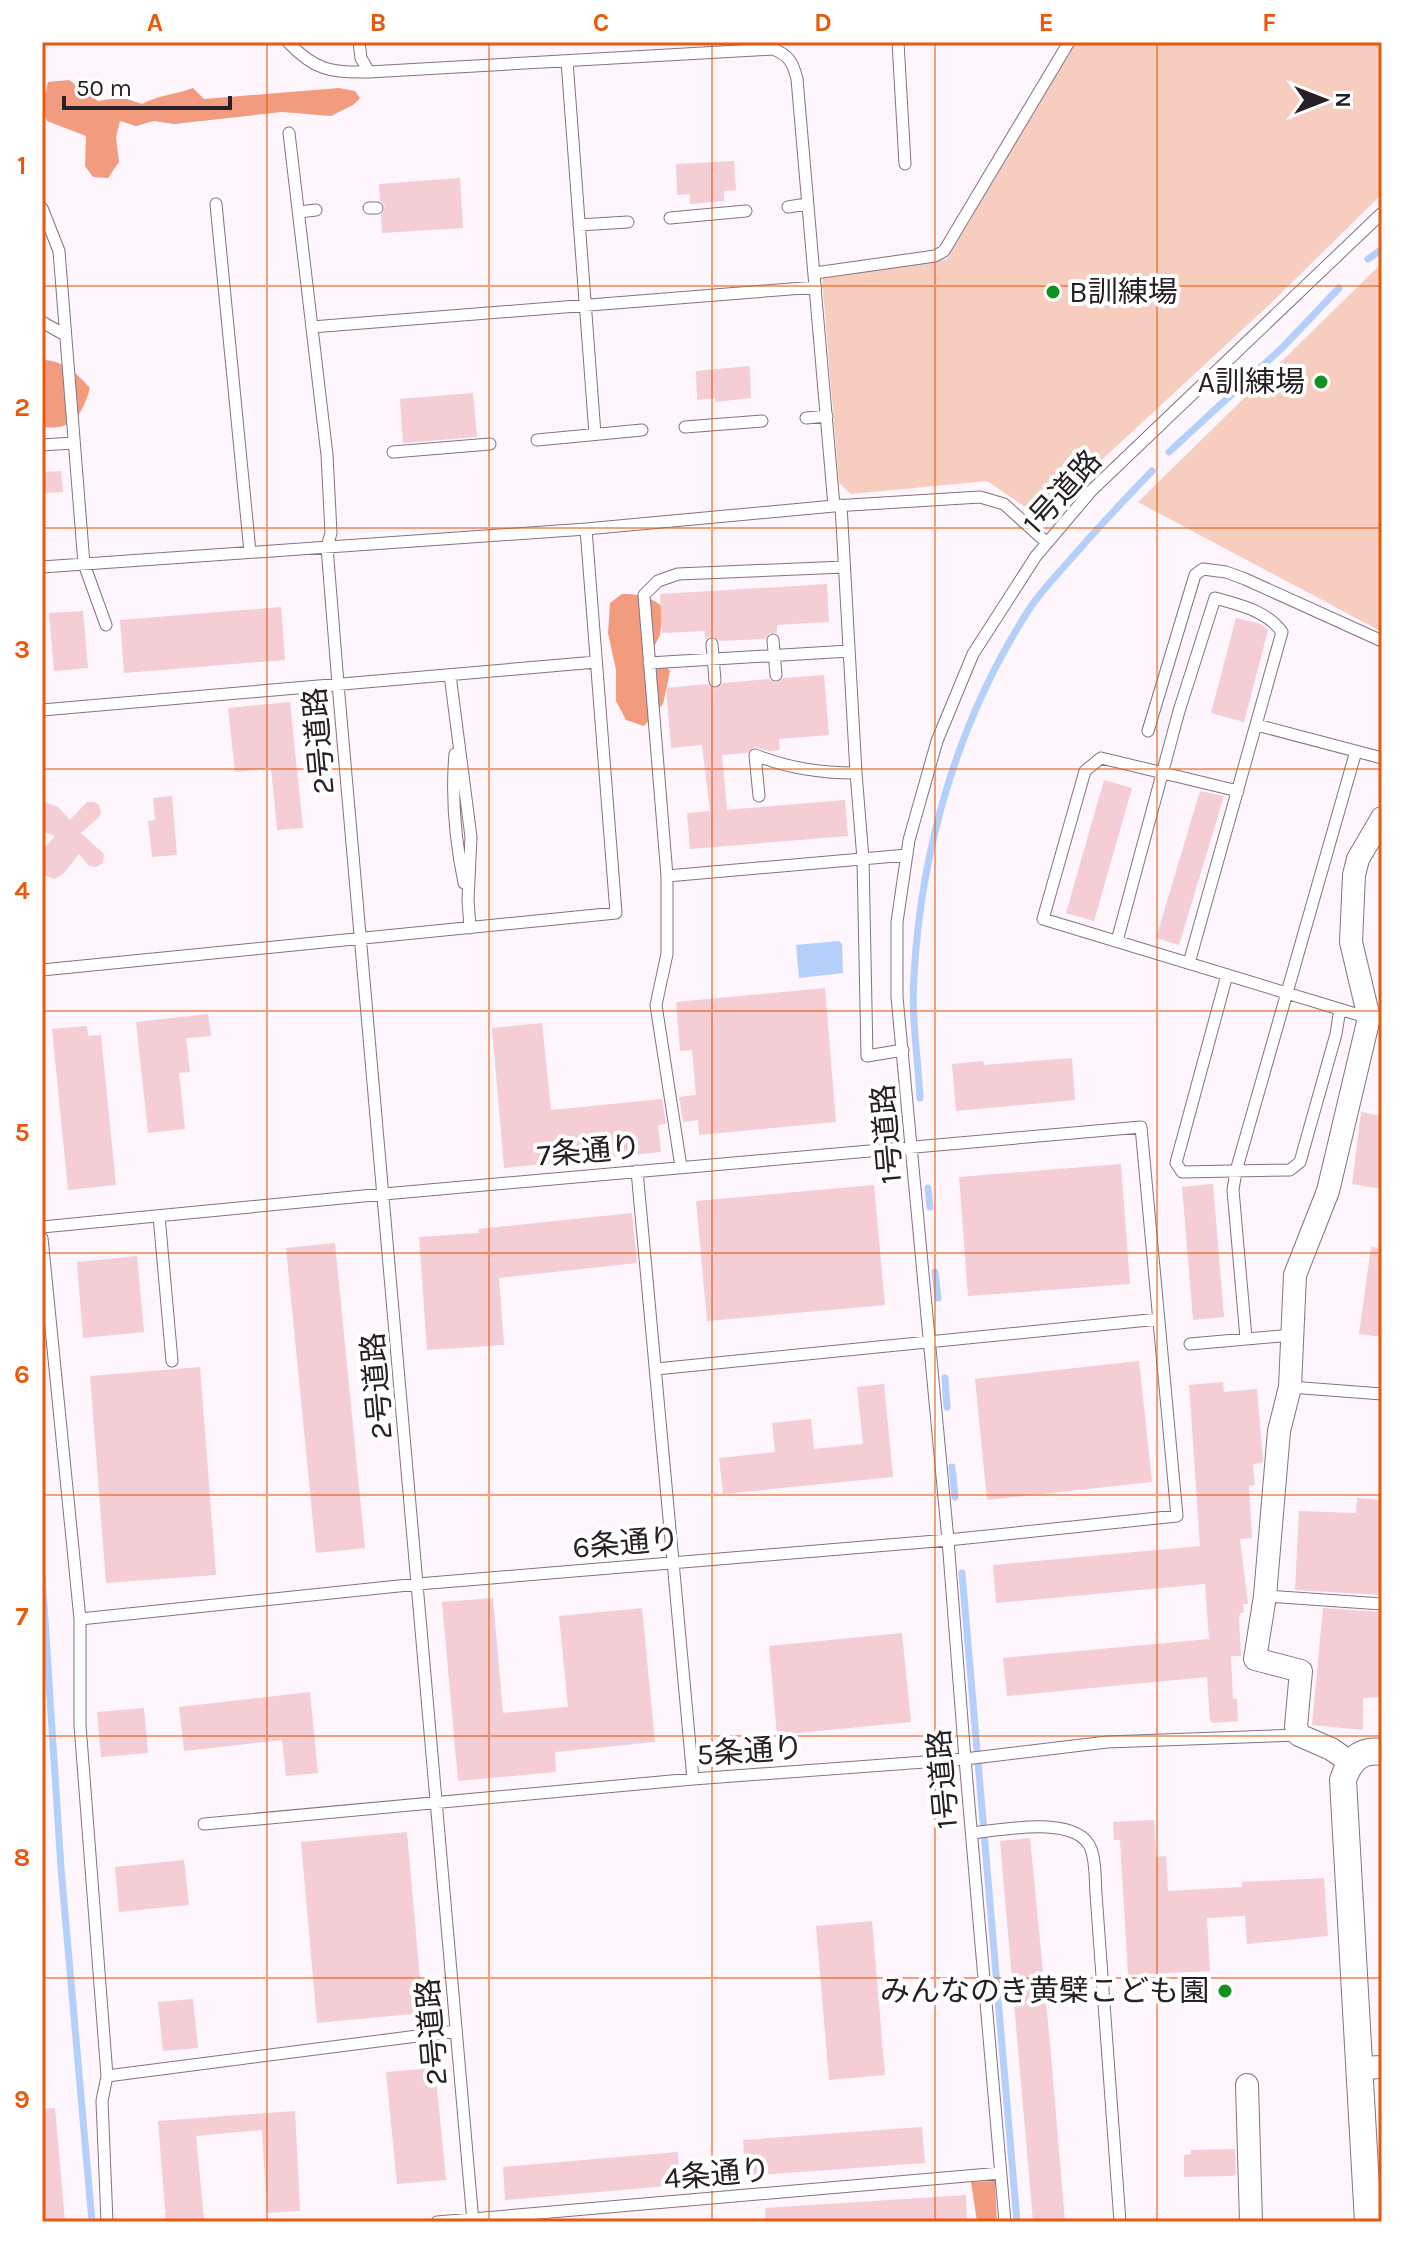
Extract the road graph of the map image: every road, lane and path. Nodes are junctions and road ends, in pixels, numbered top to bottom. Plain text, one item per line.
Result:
1 (288, 42) edge
2 (359, 42) edge
3 (898, 42) edge
4 (1069, 42) edge
5 (567, 61) junction
6 (369, 72) junction
7 (289, 133) dead end
8 (905, 164) dead end
9 (216, 204) dead end
10 (806, 204) junction
11 (788, 207) dead end
12 (42, 208) edge
13 (316, 210) dead end
14 (746, 211) dead end
15 (299, 212) junction
16 (1382, 213) edge
17 (670, 218) dead end
18 (628, 222) dead end
19 (579, 225) junction
20 (815, 273) junction
21 (816, 287) junction
22 (584, 303) junction
23 (42, 322) edge
24 (312, 327) junction
25 (65, 335) junction
26 (827, 416) junction
27 (806, 418) dead end
28 (762, 421) dead end
29 (685, 427) dead end
30 (642, 430) dead end
31 (595, 434) junction
32 (537, 440) dead end
33 (73, 443) junction
34 (490, 444) dead end
35 (42, 445) edge
36 (393, 452) dead end
37 (837, 505) junction
38 (586, 529) junction
39 (1047, 543) junction
40 (327, 547) junction
41 (250, 552) junction
42 (84, 564) junction
43 (42, 567) edge
44 (844, 567) junction
45 (106, 625) dead end
46 (773, 640) dead end
47 (1382, 641) edge
48 (712, 644) dead end
49 (849, 651) junction
50 (774, 656) junction
51 (714, 659) junction
52 (596, 662) junction
53 (649, 663) junction
54 (450, 675) junction
55 (776, 675) dead end
56 (715, 681) dead end
57 (338, 684) junction
58 (42, 710) edge
59 (1257, 725) junction
60 (1148, 731) dead end
61 (1356, 751) junction
62 (1382, 758) edge
63 (856, 773) junction
64 (1163, 773) junction
65 (1238, 791) junction
66 (759, 796) dead end
67 (1382, 818) edge
68 (907, 855) junction
69 (863, 859) junction
70 (667, 876) junction
71 (470, 928) junction
72 (360, 939) junction
73 (1117, 941) junction
74 (1189, 963) junction
75 (42, 970) edge
76 (1227, 975) junction
77 (1285, 993) junction
78 (1340, 1009) junction
79 (1376, 1018) edge
80 (903, 1050) junction
81 (912, 1147) junction
82 (681, 1167) junction
83 (637, 1171) junction
84 (1236, 1171) junction
85 (384, 1194) junction
86 (159, 1216) junction
87 (42, 1227) edge
88 (42, 1238) edge
89 (1159, 1319) junction
90 (1292, 1335) junction
91 (1246, 1338) junction
92 (930, 1340) junction
93 (1190, 1344) dead end
94 (172, 1361) dead end
95 (656, 1369) junction
96 (1290, 1387) junction
97 (1382, 1394) edge
98 (948, 1540) junction
99 (674, 1563) junction
100 (418, 1584) junction
101 (1265, 1596) junction
102 (1382, 1604) edge
103 (80, 1619) junction
104 (1299, 1735) junction
105 (1382, 1752) edge
106 (967, 1759) junction
107 (1350, 1762) junction
108 (693, 1779) junction
109 (436, 1804) junction
110 (204, 1824) dead end
111 (974, 1833) junction
112 (456, 2031) junction
113 (1371, 2067) edge
114 (107, 2076) junction
115 (1247, 2085) dead end
116 (1001, 2173) junction
117 (472, 2221) edge
118 (107, 2222) edge
119 (437, 2222) edge
120 (1005, 2222) edge
121 (1120, 2222) edge
122 (1251, 2222) edge
123 (1368, 2222) edge

1 - 6 lane
2 - 6 lane
3 - 8 lane
4 - 20 lane
5 - 6 lane
5 - 10 lane
5 - 19 lane
7 - 15 lane, 2号道路
9 - 41 lane
10 - 11 lane
10 - 20 lane
12 - 25 lane
13 - 15 lane
14 - 17 lane
15 - 24 lane, 2号道路
16 - 39 lane, 1号道路
18 - 19 lane
19 - 22 lane
20 - 21 lane
21 - 22 lane
21 - 26 lane
22 - 24 lane
22 - 31 lane
23 - 25 lane
24 - 40 lane, 2号道路
25 - 33 lane
26 - 27 lane
26 - 37 lane
28 - 29 lane
30 - 31 lane
31 - 32 lane
33 - 35 lane
33 - 42 lane
34 - 36 lane
37 - 38 lane
37 - 39 lane
37 - 44 lane
38 - 40 lane
38 - 52 lane
39 - 68 lane, 1号道路
40 - 41 lane
40 - 57 lane, 2号道路
41 - 42 lane
42 - 43 lane
42 - 45 lane
44 - 49 lane
44 - 53 lane
46 - 50 lane
47 - 60 lane
48 - 51 lane
49 - 50 lane
49 - 63 lane
50 - 51 lane
50 - 55 lane
51 - 53 lane
51 - 56 lane
52 - 54 lane
52 - 71 lane
53 - 70 lane
54 - 57 lane
54 - 71 lane
57 - 58 lane
57 - 72 lane, 2号道路
59 - 61 lane
59 - 64 lane
59 - 65 lane
61 - 62 lane
61 - 77 lane
63 - 66 lane
63 - 69 lane
64 - 65 lane
64 - 73 lane
64 - 73 lane
65 - 74 lane
67 - 79 street
68 - 69 lane
68 - 80 lane, 1号道路
69 - 70 lane
69 - 80 lane
70 - 82 lane
71 - 72 lane
72 - 75 lane
72 - 85 lane, 2号道路
73 - 74 lane
74 - 76 lane
76 - 77 lane
76 - 84 lane
77 - 78 lane
77 - 84 lane
78 - 79 lane
78 - 84 lane
79 - 90 street
80 - 81 lane, 1号道路
81 - 82 lane, 7条通り
81 - 89 lane, 7条通り
81 - 92 lane, 1号道路
82 - 83 lane, 7条通り
83 - 85 lane, 7条通り
83 - 95 lane
84 - 91 lane
85 - 86 lane, 7条通り
85 - 100 lane, 2号道路
86 - 87 lane, 7条通り
86 - 94 lane
88 - 103 lane
89 - 92 lane
89 - 98 lane, 6条通り
90 - 91 lane
90 - 96 street
91 - 93 lane
92 - 95 lane
92 - 98 lane, 1号道路
95 - 99 lane
96 - 97 lane
96 - 101 street
98 - 99 lane, 6条通り
98 - 106 lane, 1号道路
99 - 100 lane, 6条通り
99 - 108 lane
100 - 103 lane, 6条通り
100 - 109 lane, 2号道路
101 - 102 lane
101 - 104 street
103 - 114 lane
104 - 106 lane, 5条通り
104 - 107 street
105 - 107 street
106 - 108 lane, 5条通り
106 - 111 lane, 1号道路
107 - 113 street
108 - 109 lane, 5条通り
109 - 110 lane, 5条通り
109 - 112 lane, 2号道路
111 - 116 lane, 1号道路
111 - 121 lane
112 - 114 lane
112 - 117 lane, 2号道路
113 - 123 street
114 - 118 lane
115 - 122 street
116 - 117 lane, 4条通り
116 - 120 lane, 1号道路
117 - 119 lane, 4条通り

